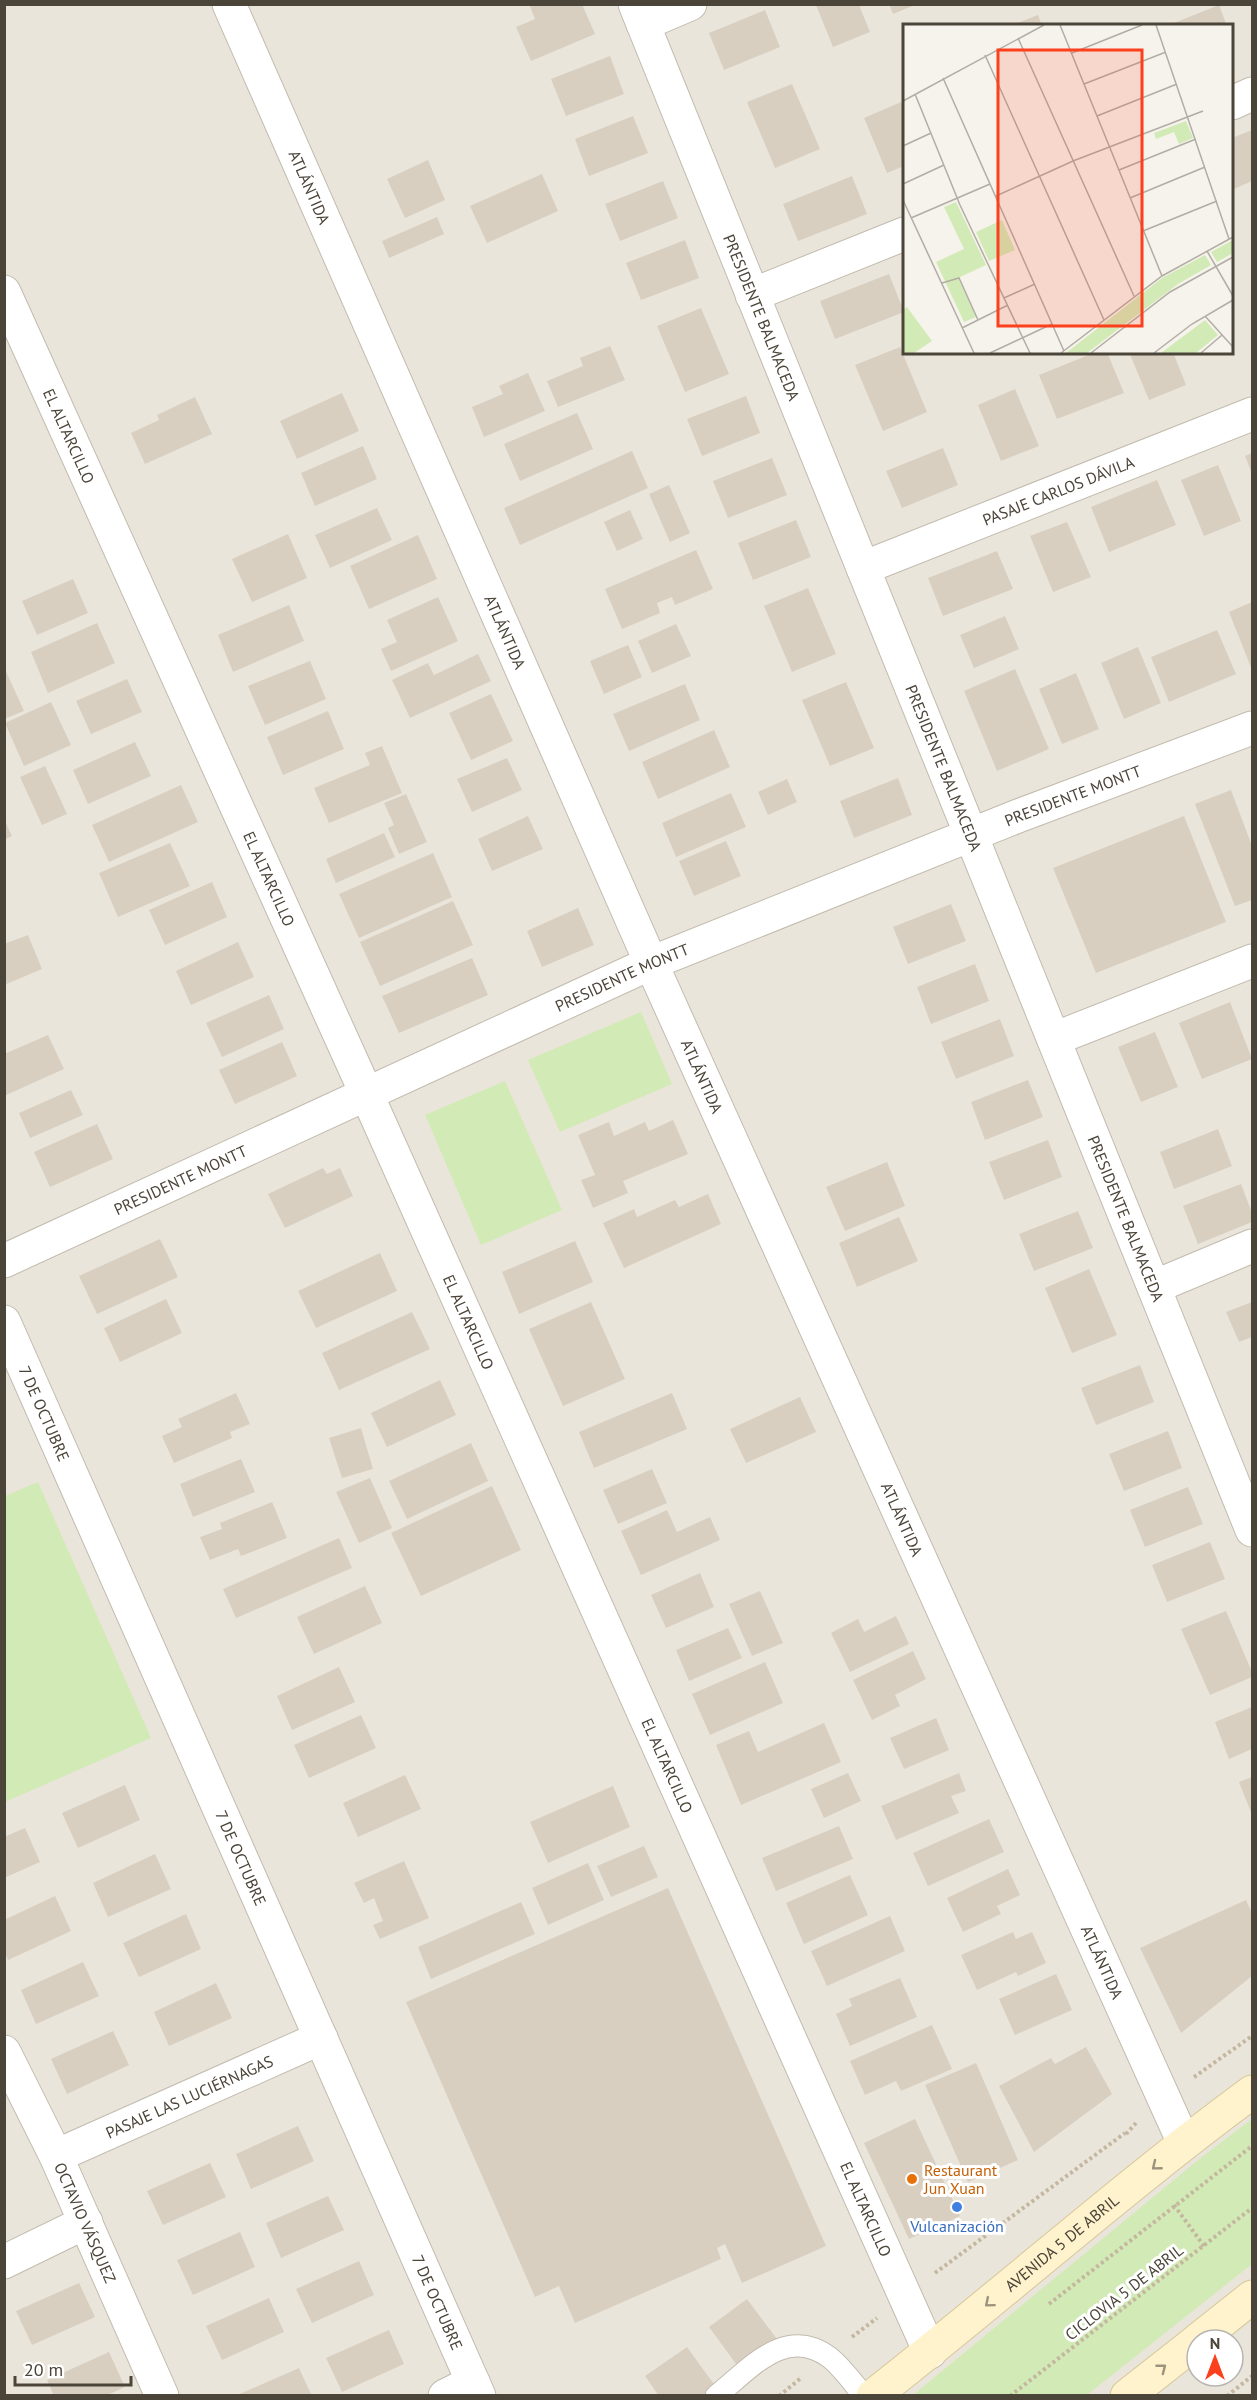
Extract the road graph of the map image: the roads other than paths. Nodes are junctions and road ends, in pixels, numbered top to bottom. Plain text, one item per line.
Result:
1 (229, 4) edge
2 (690, 4) edge
3 (639, 14) edge
4 (1252, 94) edge
5 (1233, 103) edge
6 (903, 234) edge
7 (4, 292) edge
8 (752, 295) junction
9 (1252, 414) edge
10 (863, 568) junction
11 (1252, 728) edge
12 (971, 835) junction
13 (1252, 961) edge
14 (651, 963) junction
15 (1054, 1039) junction
16 (367, 1095) junction
17 (1252, 1246) edge
18 (4, 1261) edge
19 (1154, 1287) junction
20 (4, 1322) edge
21 (1252, 1530) edge
22 (321, 2037) junction
23 (4, 2052) edge
24 (1252, 2092) edge
25 (1184, 2143) junction
26 (56, 2156) junction
27 (86, 2222) junction
28 (4, 2262) edge
29 (1252, 2297) edge
30 (1213, 2328) edge
31 (1185, 2350) edge
32 (930, 2352) junction
33 (466, 2391) edge
34 (162, 2396) edge
35 (716, 2396) edge
36 (864, 2396) edge
37 (873, 2396) edge
38 (1127, 2396) edge

1 - 14 street, ATLÁNTIDA
2 - 3 street
3 - 8 street, PRESIDENTE BALMACEDA
4 - 5 street
6 - 8 street
7 - 16 street, EL ALTARCILLO
8 - 10 street, PRESIDENTE BALMACEDA
9 - 10 street, PASAJE CARLOS DÁVILA
10 - 12 street, PRESIDENTE BALMACEDA
11 - 12 street, PRESIDENTE MONTT
12 - 14 street, PRESIDENTE MONTT
12 - 15 street, PRESIDENTE BALMACEDA
13 - 15 street
14 - 16 street, PRESIDENTE MONTT
14 - 25 street, ATLÁNTIDA
15 - 19 street, PRESIDENTE BALMACEDA
16 - 18 street, PRESIDENTE MONTT
16 - 32 street, EL ALTARCILLO
17 - 19 street
19 - 21 street, PRESIDENTE BALMACEDA
20 - 22 street, 7 DE OCTUBRE
22 - 26 street, PASAJE LAS LUCIÉRNAGAS
22 - 33 street, 7 DE OCTUBRE
23 - 26 street, OCTAVIO VÁSQUEZ
24 - 25 main road, AVENIDA 5 DE ABRIL
25 -> 32 main road, AVENIDA 5 DE ABRIL
26 - 27 street, OCTAVIO VÁSQUEZ
27 - 28 street
27 - 34 street, OCTAVIO VÁSQUEZ
29 - 30 main road
38 -> 31 main road
32 - 37 main road, AVENIDA 5 DE ABRIL
35 - 36 lane

